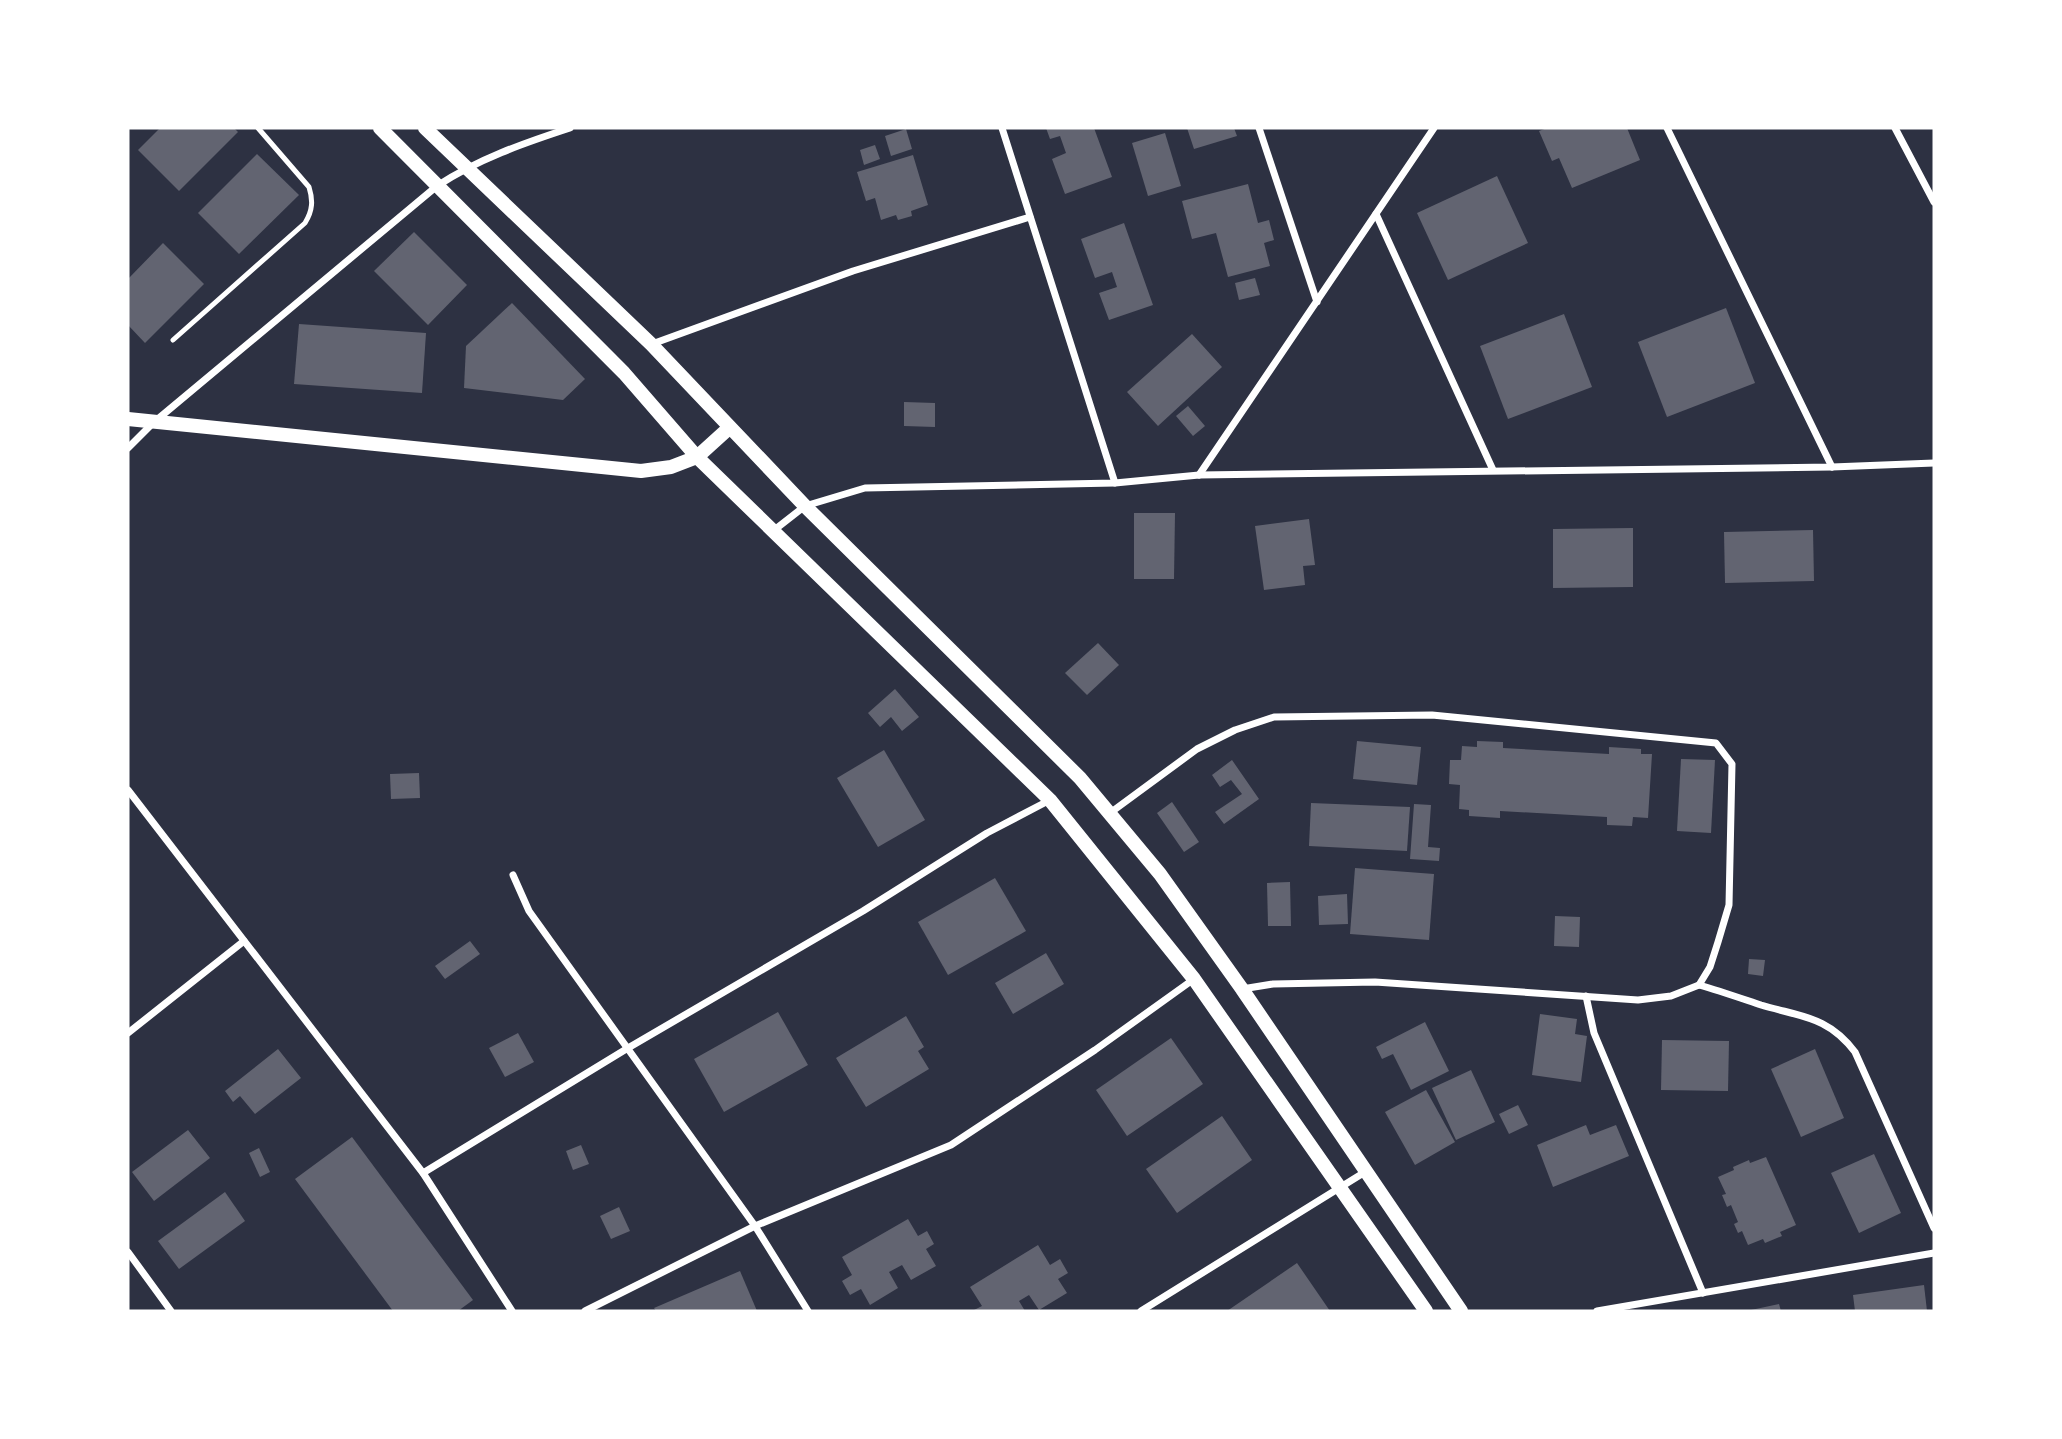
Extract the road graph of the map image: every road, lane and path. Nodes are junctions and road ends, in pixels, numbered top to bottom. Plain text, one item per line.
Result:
1 (258, 128) edge
2 (380, 128) edge
3 (425, 128) edge
4 (570, 128) edge
5 (1002, 128) edge
6 (1259, 128) edge
7 (1434, 128) edge
8 (1667, 128) edge
9 (1895, 128) edge
10 (464, 168) junction
11 (437, 186) junction
12 (1934, 202) edge
13 (1376, 214) junction
14 (1030, 217) junction
15 (1317, 302) junction
16 (173, 340) dead end
17 (651, 344) junction
18 (128, 419) edge
19 (153, 423) junction
20 (729, 428) junction
21 (128, 448) edge
22 (697, 457) junction
23 (1934, 463) edge
24 (1832, 467) junction
25 (1493, 470) junction
26 (1199, 475) junction
27 (1115, 483) junction
28 (805, 506) junction
29 (773, 531) junction
30 (128, 790) edge
31 (1050, 800) junction
32 (1109, 813) junction
33 (513, 875) dead end
34 (244, 941) junction
35 (1194, 979) junction
36 (1699, 985) junction
37 (1242, 989) junction
38 (1586, 996) junction
39 (128, 1033) edge
40 (628, 1048) junction
41 (1365, 1172) junction
42 (424, 1173) junction
43 (1339, 1187) junction
44 (755, 1226) junction
45 (1934, 1228) edge
46 (128, 1252) edge
47 (1934, 1253) edge
48 (1703, 1293) junction
49 (171, 1311) edge
50 (512, 1311) edge
51 (585, 1311) edge
52 (808, 1311) edge
53 (1141, 1311) edge
54 (1426, 1311) edge
55 (1461, 1311) edge
56 (1597, 1311) edge

1 - 16 lane
2 - 11 main road
3 - 10 main road
4 - 10 street
5 - 14 street
6 - 15 street
7 - 13 street
8 - 24 street
9 - 12 street
10 - 11 street
10 - 17 main road
11 - 19 street
11 - 22 main road
13 - 15 street
13 - 25 street
14 - 17 street
14 - 27 street
15 - 26 street
17 - 20 main road
18 - 19 main road
19 - 21 street
19 - 22 main road
20 - 22 main road
20 - 28 main road
22 - 29 main road
23 - 24 street
24 - 25 street
25 - 26 street
26 - 27 street
27 - 28 street
28 - 29 street
28 - 32 main road
29 - 31 main road
30 - 34 street
31 - 35 main road
31 - 40 street
32 - 36 street
32 - 37 main road
33 - 40 street
34 - 39 street
34 - 42 street
35 - 43 main road
35 - 44 street
36 - 38 street
36 - 45 street
37 - 38 street
37 - 41 main road
38 - 48 street
40 - 42 street
40 - 44 street
41 - 43 street
41 - 55 main road
42 - 50 street
43 - 53 street
43 - 54 main road
44 - 51 street
44 - 52 street
46 - 49 street
47 - 48 street
48 - 56 street

